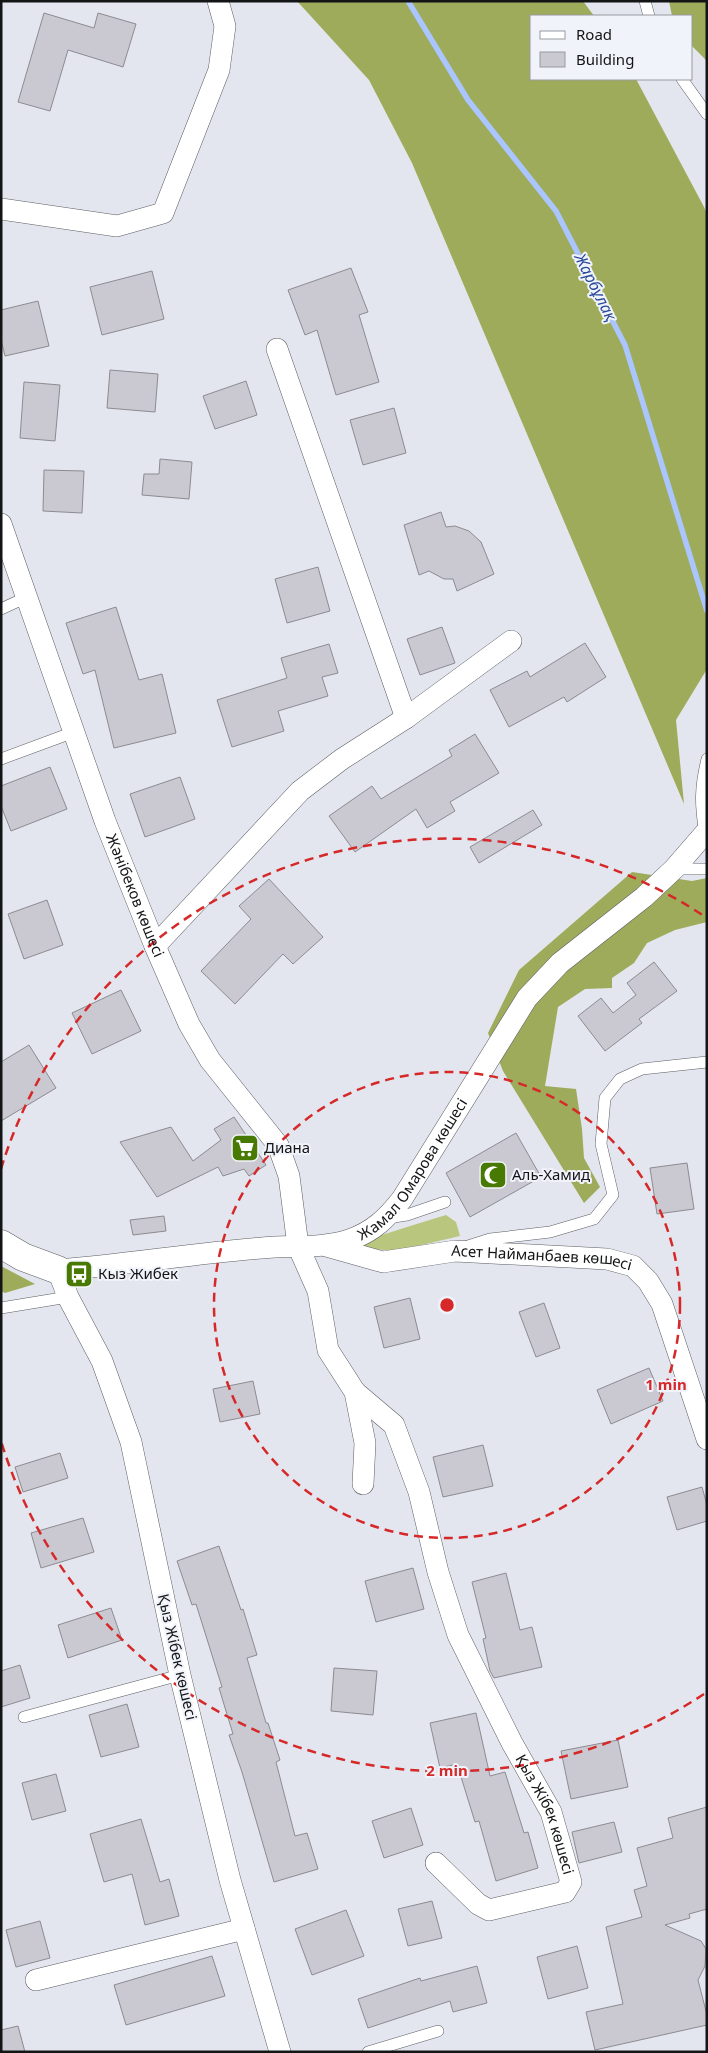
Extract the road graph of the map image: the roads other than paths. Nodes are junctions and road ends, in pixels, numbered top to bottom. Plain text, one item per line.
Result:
1 (218, 1) edge
2 (646, 1) edge
3 (650, 15) edge
4 (683, 80) edge
5 (707, 114) edge
6 (1, 209) edge
7 (276, 349) dead end
8 (1, 524) edge
9 (27, 597) junction
10 (1, 609) edge
11 (510, 641) dead end
12 (406, 718) junction
13 (74, 732) junction
14 (1, 759) edge
15 (707, 759) edge
16 (706, 832) edge
17 (674, 869) junction
18 (707, 869) edge
19 (154, 946) junction
20 (707, 1062) edge
21 (445, 1202) dead end
22 (387, 1218) junction
23 (1, 1244) edge
24 (298, 1246) junction
25 (324, 1246) junction
26 (454, 1251) junction
27 (58, 1270) junction
28 (68, 1297) junction
29 (1, 1308) edge
30 (354, 1392) junction
31 (707, 1438) edge
32 (363, 1484) dead end
33 (180, 1675) junction
34 (24, 1717) dead end
35 (436, 1863) dead end
36 (244, 1929) junction
37 (36, 1980) dead end
38 (438, 2031) dead end
39 (280, 2052) edge
40 (368, 2052) edge

1 - 6 street
2 - 3 lane
4 - 5 lane
7 - 12 street
8 - 9 street, Жәнібеков көшесі
9 - 10 lane
9 - 13 street, Жәнібеков көшесі
11 - 12 street
12 - 19 street
13 - 14 lane
13 - 19 street, Жәнібеков көшесі
15 - 16 lane
16 - 17 street, Жамал Омарова көшесі
17 - 18 lane
17 - 22 street, Жамал Омарова көшесі
19 - 24 street, Жәнібеков көшесі
20 - 26 lane
21 - 22 lane
22 - 25 street, Жамал Омарова көшесі
23 - 27 street, Жамал Омарова көшесі
24 - 25 street, Жамал Омарова көшесі
24 - 27 street, Жамал Омарова көшесі
24 - 30 street, Қыз Жібек көшесі
25 - 26 street, Асет Найманбаев көшесі
26 - 31 street, Асет Найманбаев көшесі
27 - 28 street, Қыз Жібек көшесі
28 - 29 lane
28 - 33 street, Қыз Жібек көшесі
30 - 32 street, Қыз Жібек көшесі
30 - 35 street, Қыз Жібек көшесі
33 - 34 lane
33 - 36 street, Қыз Жібек көшесі
36 - 37 street
36 - 39 street, Қыз Жібек көшесі
38 - 40 lane

